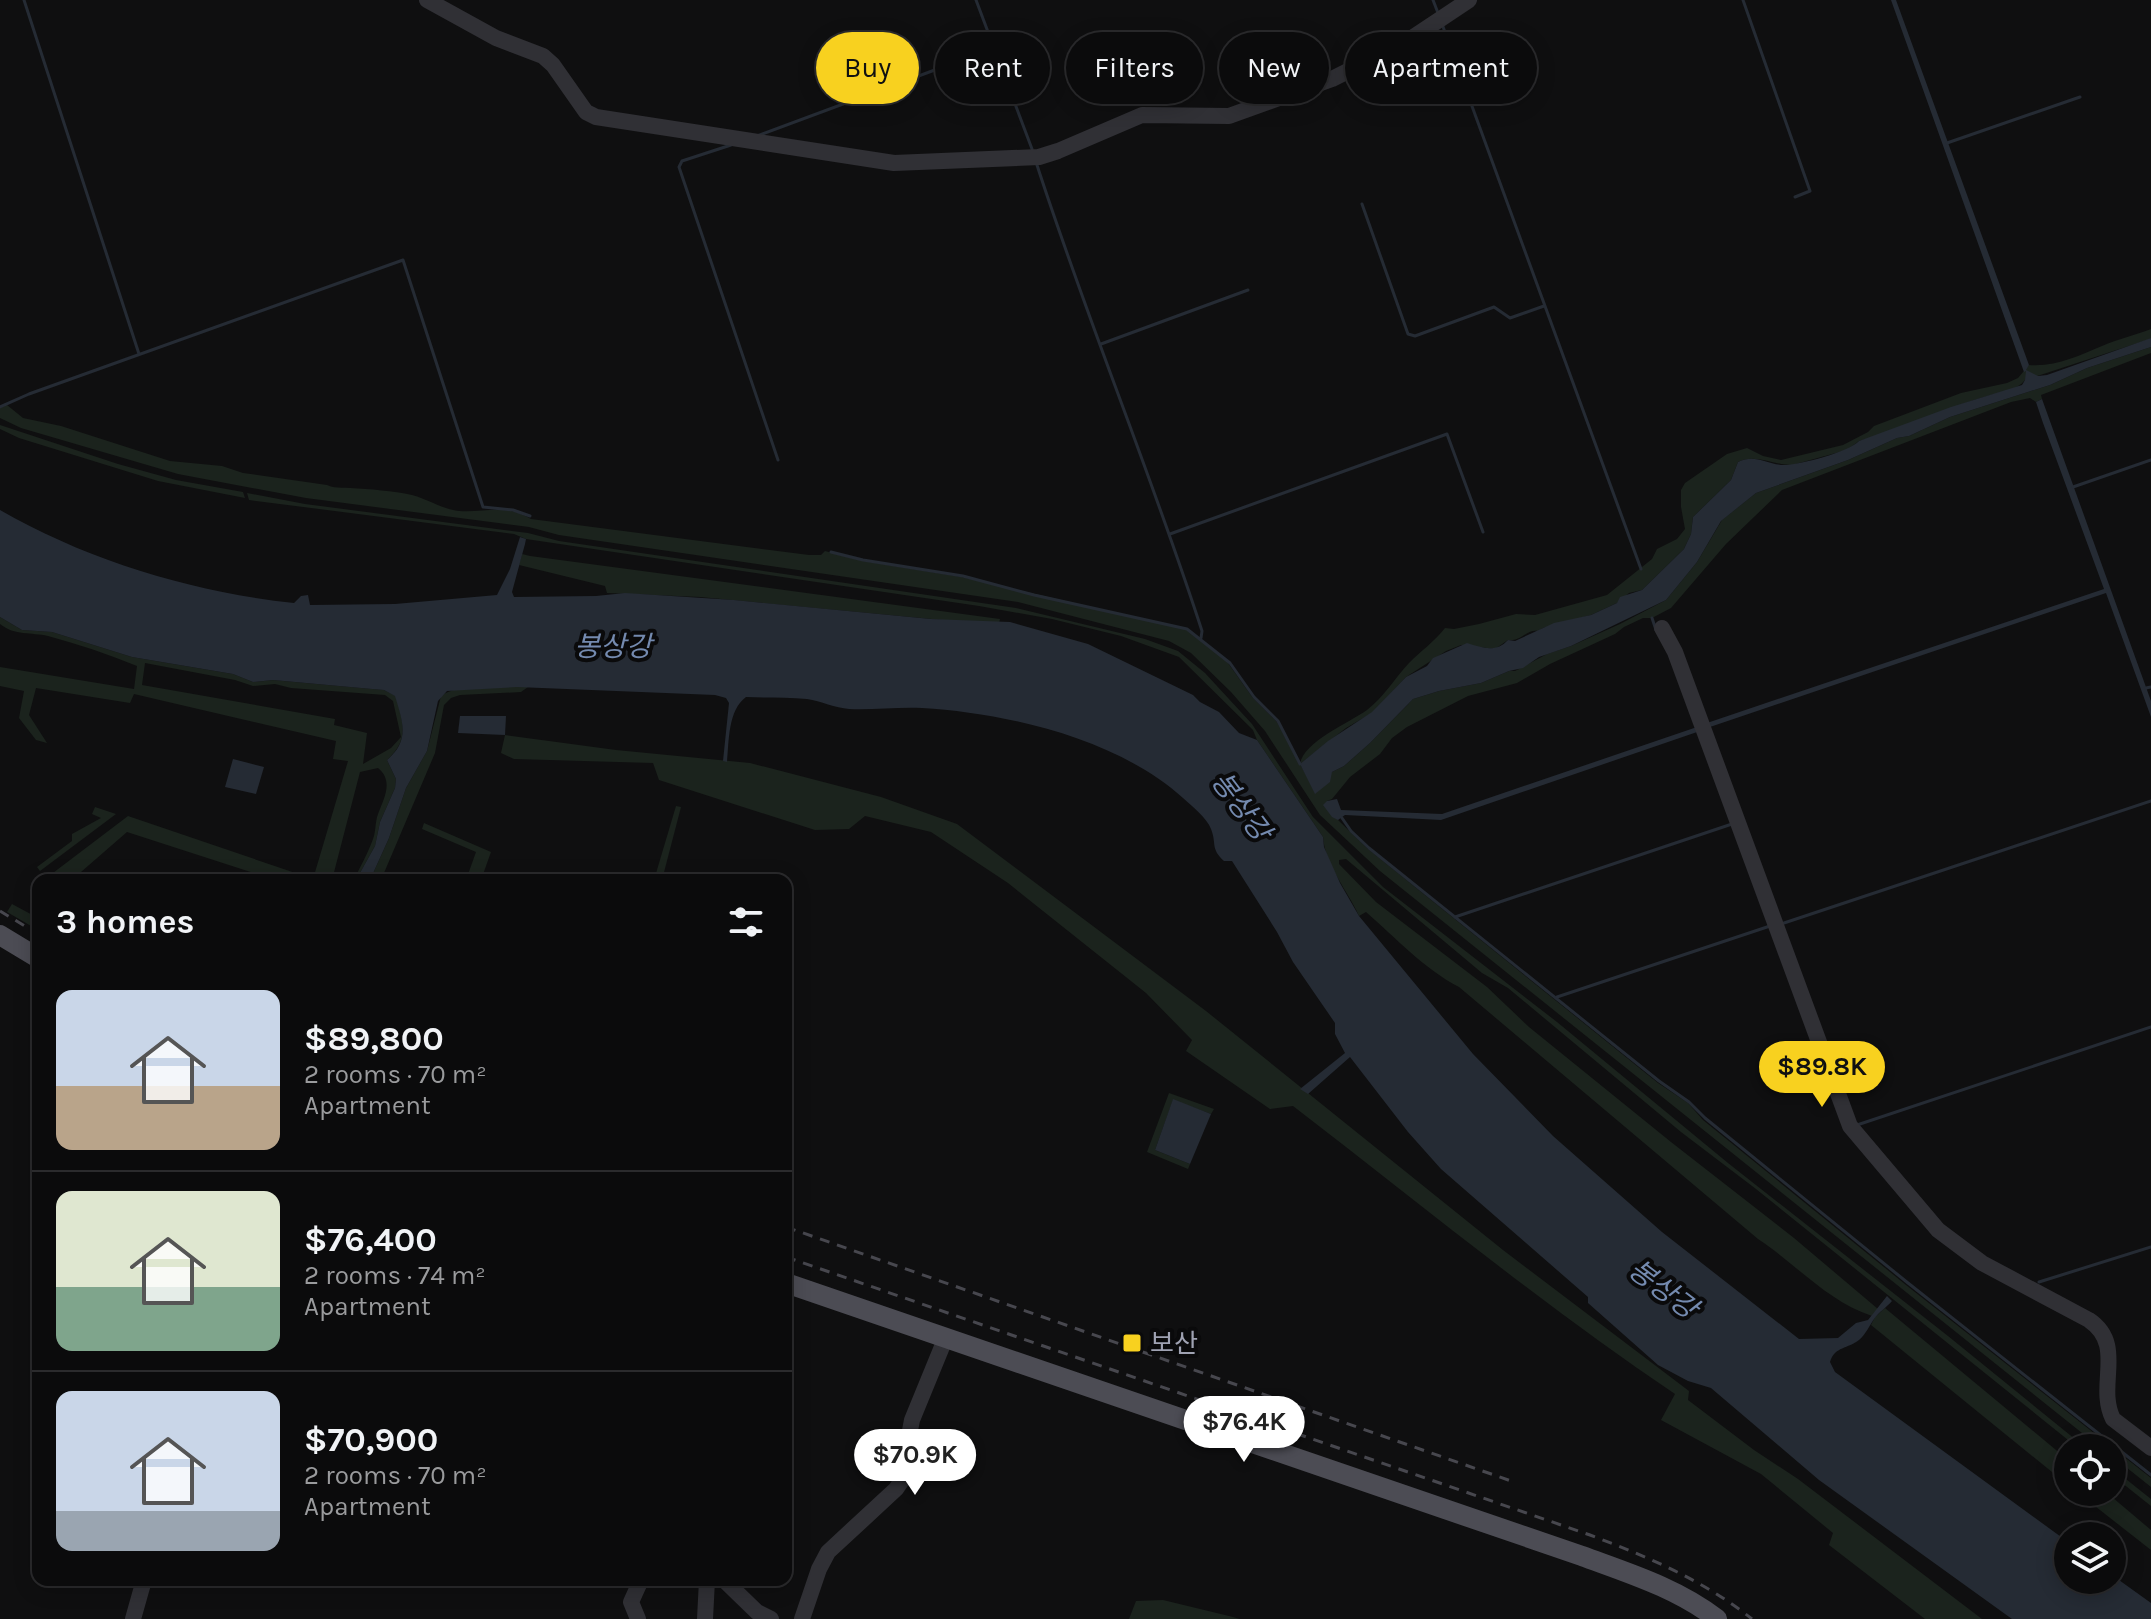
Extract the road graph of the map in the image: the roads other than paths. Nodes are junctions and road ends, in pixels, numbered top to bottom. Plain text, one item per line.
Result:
1 (427, 0) edge
2 (1469, 0) edge
3 (1662, 628) dead end
4 (0, 935) edge
5 (32, 954) edge
6 (792, 1288) edge
7 (946, 1337) junction
8 (2151, 1448) edge
9 (142, 1586) edge
10 (638, 1586) edge
11 (707, 1586) edge
12 (730, 1586) edge
13 (133, 1619) edge
14 (638, 1619) edge
15 (705, 1619) edge
16 (771, 1619) edge
17 (802, 1619) edge
18 (1717, 1619) edge

1 - 2 street
3 - 8 street
4 - 5 main road
6 - 7 main road
7 - 17 street
7 - 18 main road
9 - 13 street
10 - 14 street
11 - 15 street
12 - 16 street

